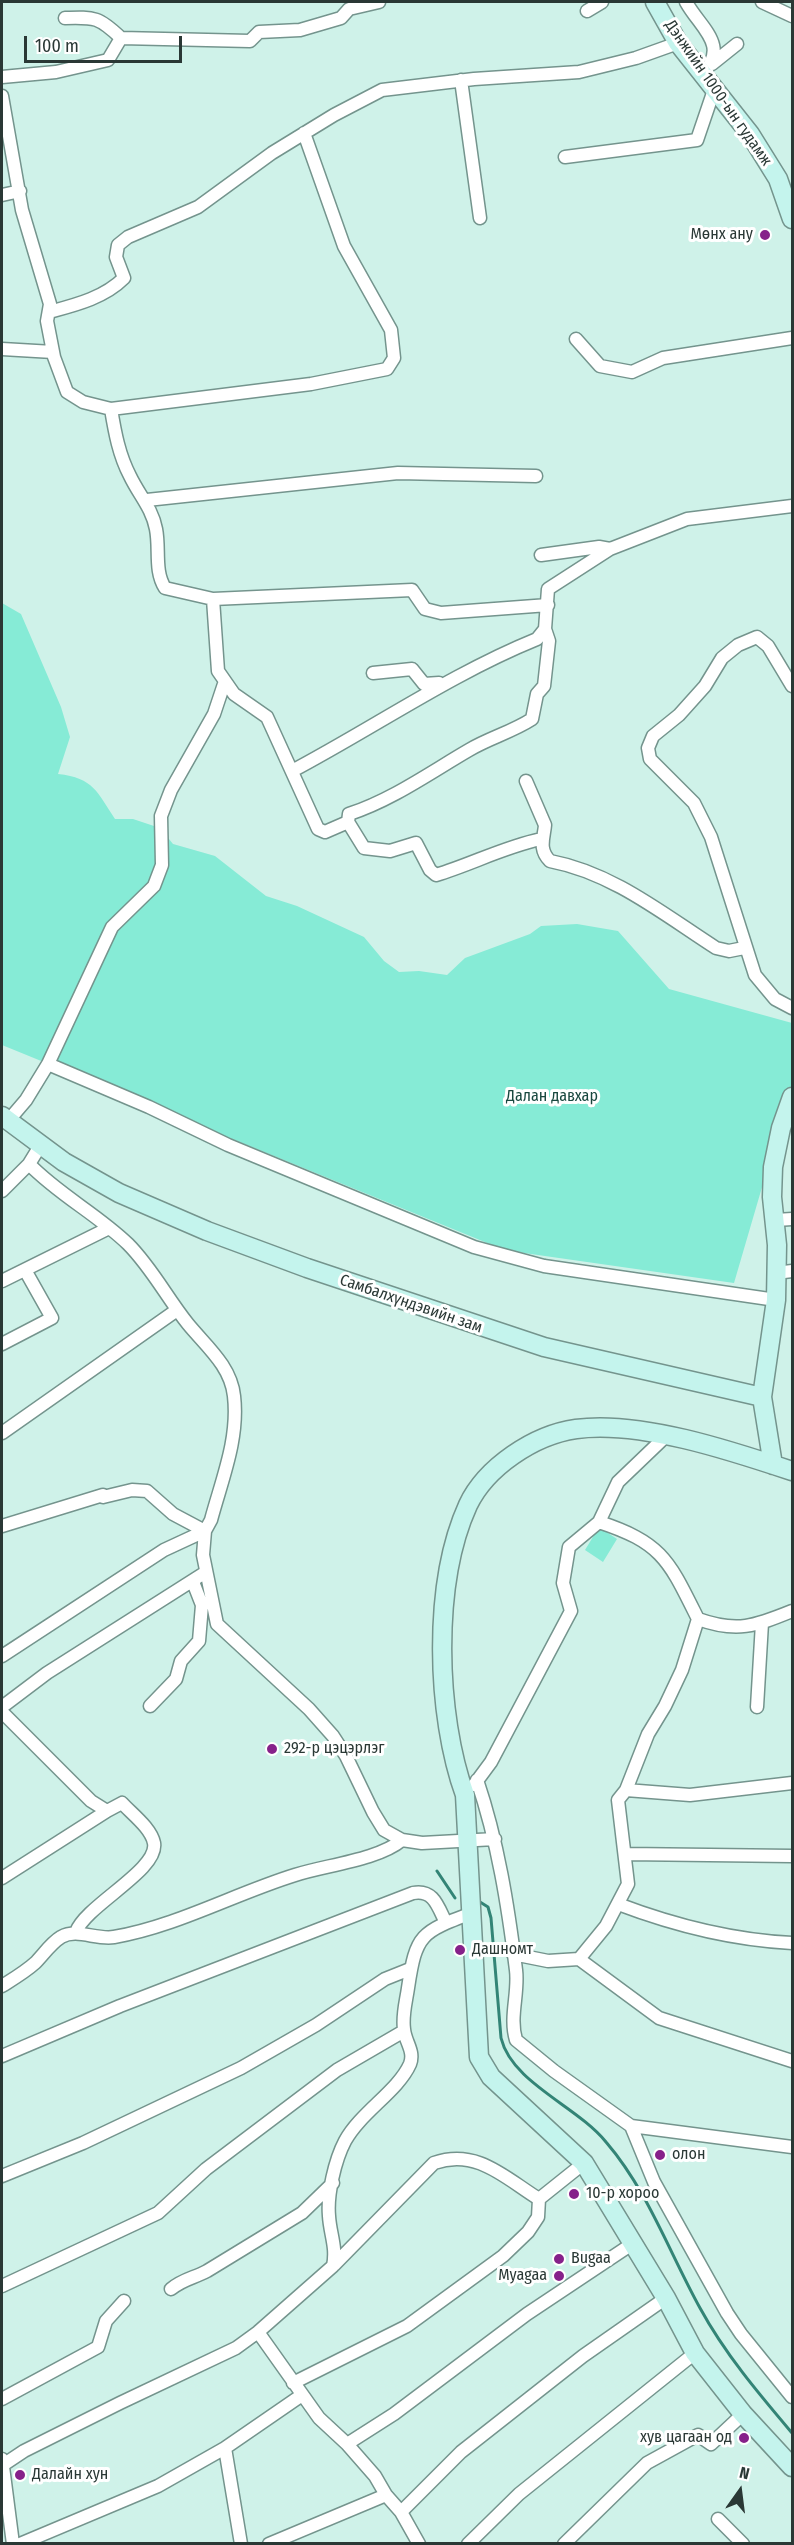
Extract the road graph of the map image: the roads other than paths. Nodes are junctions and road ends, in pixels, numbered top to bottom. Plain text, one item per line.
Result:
1 (379, 2) edge
2 (602, 2) edge
3 (655, 2) edge
4 (686, 2) edge
5 (762, 2) edge
6 (587, 11) dead end
7 (792, 16) edge
8 (65, 18) dead end
9 (121, 38) junction
10 (678, 43) junction
11 (737, 44) dead end
12 (707, 70) junction
13 (2, 77) edge
14 (461, 80) junction
15 (714, 90) junction
16 (2, 96) edge
17 (304, 133) junction
18 (566, 157) dead end
19 (20, 191) junction
20 (2, 195) edge
21 (480, 218) dead end
22 (792, 219) edge
23 (49, 312) junction
24 (792, 338) edge
25 (576, 339) dead end
26 (2, 349) edge
27 (53, 352) junction
28 (111, 410) junction
29 (536, 476) dead end
30 (147, 500) junction
31 (792, 506) edge
32 (610, 549) junction
33 (542, 555) dead end
34 (213, 599) junction
35 (548, 605) junction
36 (544, 629) junction
37 (373, 673) dead end
38 (225, 681) junction
39 (443, 683) junction
40 (792, 686) edge
41 (292, 771) junction
42 (526, 781) dead end
43 (348, 822) junction
44 (541, 839) junction
45 (744, 948) junction
46 (792, 1008) edge
47 (48, 1064) junction
48 (792, 1097) edge
49 (5, 1119) edge
50 (788, 1121) edge
51 (40, 1146) junction
52 (28, 1164) junction
53 (6, 1179) edge
54 (2, 1191) edge
55 (784, 1219) edge
56 (109, 1228) junction
57 (25, 1270) junction
58 (784, 1272) edge
59 (2, 1281) edge
60 (776, 1300) junction
61 (177, 1310) junction
62 (2, 1344) edge
63 (762, 1397) junction
64 (2, 1433) edge
65 (665, 1437) junction
66 (773, 1465) junction
67 (792, 1471) edge
68 (599, 1522) junction
69 (2, 1526) edge
70 (205, 1531) junction
71 (206, 1572) junction
72 (193, 1582) junction
73 (792, 1611) edge
74 (698, 1619) junction
75 (762, 1623) junction
76 (2, 1656) edge
77 (150, 1706) dead end
78 (2, 1707) edge
79 (757, 1707) dead end
80 (2, 1712) edge
81 (477, 1780) junction
82 (792, 1783) edge
83 (626, 1790) junction
84 (465, 1795) junction
85 (107, 1811) junction
86 (402, 1839) junction
87 (495, 1839) junction
88 (468, 1842) junction
89 (626, 1854) junction
90 (792, 1856) edge
91 (2, 1878) edge
92 (618, 1904) junction
93 (472, 1913) junction
94 (446, 1923) junction
95 (76, 1932) junction
96 (792, 1943) edge
97 (513, 1954) junction
98 (579, 1959) junction
99 (410, 1969) junction
100 (2, 1986) edge
101 (404, 2031) junction
102 (2, 2056) edge
103 (792, 2061) edge
104 (631, 2126) junction
105 (792, 2147) edge
106 (584, 2163) junction
107 (2, 2176) edge
108 (333, 2182) junction
109 (539, 2199) junction
110 (632, 2244) junction
111 (333, 2265) junction
112 (2, 2286) edge
113 (171, 2289) dead end
114 (666, 2298) junction
115 (124, 2301) dead end
116 (258, 2332) junction
117 (695, 2353) junction
118 (293, 2383) junction
119 (302, 2396) junction
120 (792, 2397) edge
121 (2, 2399) edge
122 (743, 2415) junction
123 (347, 2444) junction
124 (225, 2448) junction
125 (2, 2462) edge
126 (792, 2467) edge
127 (386, 2495) junction
128 (401, 2512) junction
129 (718, 2519) dead end
130 (14, 2544) edge
131 (20, 2544) edge
132 (241, 2544) edge
133 (269, 2544) edge
134 (419, 2544) edge
135 (468, 2544) edge
136 (564, 2544) edge
137 (743, 2544) edge

1 - 9 street
2 - 6 street
3 - 10 street, Дэнжийн 1000-ын гудамж
4 - 12 street
5 - 7 street
8 - 9 street
9 - 13 street
10 - 12 street, Дэнжийн 1000-ын гудамж
10 - 14 street
11 - 12 street
12 - 15 street, Дэнжийн 1000-ын гудамж
14 - 17 street
14 - 21 street
15 - 18 street
15 - 22 street, Дэнжийн 1000-ын гудамж
16 - 19 street
17 - 23 street
17 - 28 street
19 - 20 street
19 - 23 street
23 - 27 street
24 - 25 street
26 - 27 street
27 - 28 street
28 - 30 street
29 - 30 street
30 - 34 street
31 - 32 street
32 - 33 street
32 - 35 street
34 - 35 street
34 - 38 street
35 - 36 street
36 - 39 street
36 - 43 street
37 - 39 street
38 - 41 street
38 - 47 street
39 - 41 street
40 - 45 street
41 - 43 street
42 - 44 street
43 - 44 street
44 - 45 street
45 - 46 street
47 - 49 street
47 - 60 street
48 - 50 street
49 - 51 street, Самбалхүндэвийн зам
50 - 55 street
51 - 52 street
51 - 63 street, Самбалхүндэвийн зам
52 - 53 street
52 - 56 street
53 - 54 street
55 - 58 street
56 - 57 street
56 - 61 street
57 - 59 street
57 - 62 street
58 - 60 street
60 - 63 street
61 - 64 street
61 - 70 street
63 - 66 street
65 - 66 street
65 - 68 street
65 - 84 street
66 - 67 street
68 - 74 street
68 - 81 street
69 - 70 street
70 - 71 street
70 - 76 street
71 - 72 street
71 - 86 street
72 - 77 street
72 - 78 street
73 - 75 street
74 - 75 street
74 - 83 street
75 - 79 street
80 - 85 street
81 - 84 street
81 - 87 street
82 - 83 street
83 - 89 street
84 - 88 street
85 - 91 street
85 - 95 street
86 - 88 street
86 - 95 street
87 - 88 street
87 - 97 street
88 - 93 street
89 - 90 street
89 - 92 street
92 - 96 street
92 - 98 street
93 - 94 street
93 - 106 street
94 - 99 street
94 - 102 street
95 - 100 street
97 - 98 street
97 - 104 street
98 - 103 street
99 - 101 street
99 - 107 street
101 - 108 street
101 - 112 street
104 - 105 street
104 - 120 street
106 - 109 street
106 - 110 street
108 - 111 street
108 - 113 street
109 - 111 street
109 - 118 street
110 - 114 street
110 - 123 street
111 - 116 street
114 - 117 street
114 - 128 street
115 - 121 street
116 - 118 street
116 - 125 street
117 - 122 street
117 - 135 street
118 - 119 street
119 - 123 street
119 - 124 street
122 - 126 street
122 - 136 street
123 - 127 street
124 - 131 street
124 - 132 street
125 - 130 street
127 - 128 street
127 - 133 street
128 - 134 street
129 - 137 street

